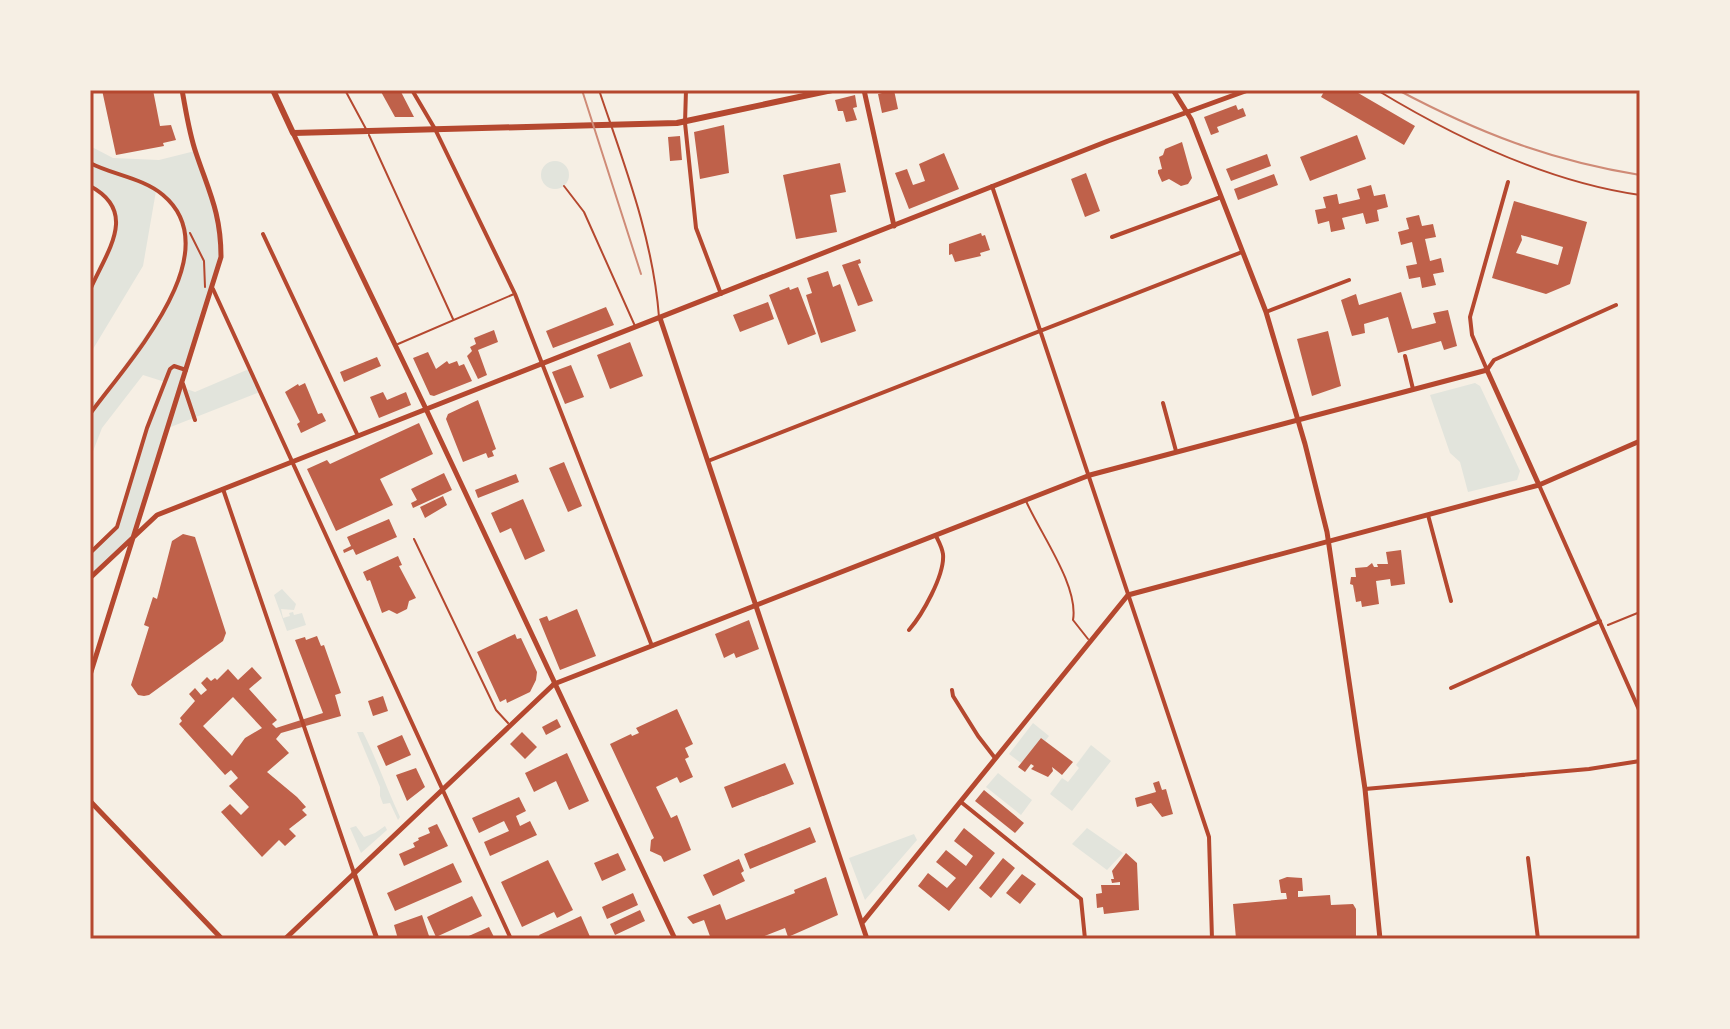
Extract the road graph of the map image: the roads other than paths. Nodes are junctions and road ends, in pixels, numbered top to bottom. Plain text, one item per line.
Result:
1 (182, 90) edge
2 (273, 90) edge
3 (345, 90) edge
4 (412, 90) edge
5 (599, 90) edge
6 (686, 90) edge
7 (832, 90) edge
8 (864, 90) edge
9 (1173, 90) edge
10 (1248, 90) edge
11 (1377, 90) edge
12 (1188, 111) junction
13 (685, 123) junction
14 (435, 129) junction
15 (367, 131) junction
16 (293, 133) junction
17 (90, 163) edge
18 (1508, 182) dead end
19 (90, 186) edge
20 (564, 186) dead end
21 (992, 186) junction
22 (1640, 195) edge
23 (1221, 197) junction
24 (895, 226) junction
25 (263, 234) dead end
26 (1112, 237) dead end
27 (1242, 252) junction
28 (1349, 280) dead end
29 (213, 289) junction
30 (90, 290) edge
31 (515, 294) junction
32 (721, 294) junction
33 (1616, 305) dead end
34 (1266, 312) junction
35 (660, 318) junction
36 (453, 319) junction
37 (636, 327) junction
38 (1042, 331) junction
39 (395, 345) junction
40 (1405, 356) dead end
41 (543, 364) junction
42 (187, 370) junction
43 (1487, 370) junction
44 (182, 384) junction
45 (1413, 389) junction
46 (1163, 403) dead end
47 (426, 409) junction
48 (90, 414) edge
49 (195, 420) dead end
50 (1297, 420) junction
51 (358, 436) junction
52 (1640, 441) edge
53 (1176, 451) junction
54 (293, 462) junction
55 (706, 462) junction
56 (1090, 475) junction
57 (1539, 485) junction
58 (223, 489) junction
59 (1026, 500) junction
60 (1428, 515) junction
61 (936, 536) junction
62 (133, 538) junction
63 (414, 539) dead end
64 (1329, 542) junction
65 (90, 553) edge
66 (90, 578) edge
67 (1128, 595) junction
68 (1451, 601) dead end
69 (755, 605) junction
70 (1600, 621) junction
71 (909, 630) dead end
72 (1090, 641) junction
73 (652, 646) junction
74 (90, 675) edge
75 (554, 684) junction
76 (1451, 688) dead end
77 (952, 690) dead end
78 (1639, 709) edge
79 (512, 726) junction
80 (995, 758) junction
81 (1640, 761) edge
82 (1365, 789) junction
83 (442, 790) junction
84 (90, 801) edge
85 (961, 802) junction
86 (1528, 858) dead end
87 (354, 873) junction
88 (862, 923) junction
89 (222, 939) edge
90 (285, 939) edge
91 (377, 939) edge
92 (511, 939) edge
93 (675, 939) edge
94 (867, 939) edge
95 (1085, 939) edge
96 (1212, 939) edge
97 (1380, 939) edge
98 (1538, 939) edge

1 - 29 main road
2 - 16 main road
3 - 15 lane
4 - 14 street
5 - 35 lane
6 - 13 street
7 - 13 main road
8 - 24 main road
9 - 12 main road
10 - 12 main road
11 - 22 lane
12 - 21 main road
12 - 23 main road
13 - 14 main road
13 - 32 street
14 - 15 main road
14 - 31 street
15 - 16 main road
15 - 36 lane
16 - 39 main road
17 - 48 street
18 - 43 street
19 - 30 street
20 - 37 lane
21 - 24 main road
21 - 38 street
23 - 26 street
23 - 27 main road
24 - 32 main road
25 - 51 street
27 - 34 main road
27 - 38 street
28 - 34 street
29 - 42 main road
29 - 54 street
31 - 36 lane
31 - 41 street
32 - 35 main road
33 - 43 street
34 - 50 main road
35 - 37 main road
35 - 55 main road
36 - 39 lane
37 - 41 main road
38 - 55 street
38 - 56 street
39 - 47 main road
40 - 45 street
41 - 47 main road
41 - 73 street
42 - 44 main road
42 - 65 street
43 - 45 main road
43 - 57 main road
44 - 49 street
44 - 62 main road
45 - 50 main road
46 - 53 street
47 - 51 main road
47 - 75 main road
50 - 53 main road
50 - 64 main road
51 - 54 main road
52 - 57 main road
53 - 56 main road
54 - 58 main road
54 - 83 street
55 - 69 main road
56 - 59 main road
56 - 67 street
57 - 60 main road
57 - 70 street
58 - 62 main road
58 - 87 street
59 - 61 main road
59 - 72 lane
60 - 64 main road
60 - 68 street
61 - 69 main road
61 - 71 street
62 - 66 main road
62 - 74 main road
63 - 79 lane
64 - 67 main road
64 - 82 main road
67 - 72 main road
67 - 96 street
69 - 73 main road
69 - 88 main road
70 - 76 street
70 - 78 street
72 - 80 main road
73 - 75 main road
75 - 79 main road
75 - 93 main road
77 - 80 street
79 - 83 main road
80 - 85 main road
81 - 82 street
82 - 97 main road
83 - 87 main road
83 - 92 street
84 - 89 main road
85 - 88 main road
85 - 95 street
86 - 98 street
87 - 90 main road
87 - 91 main road
88 - 94 main road

